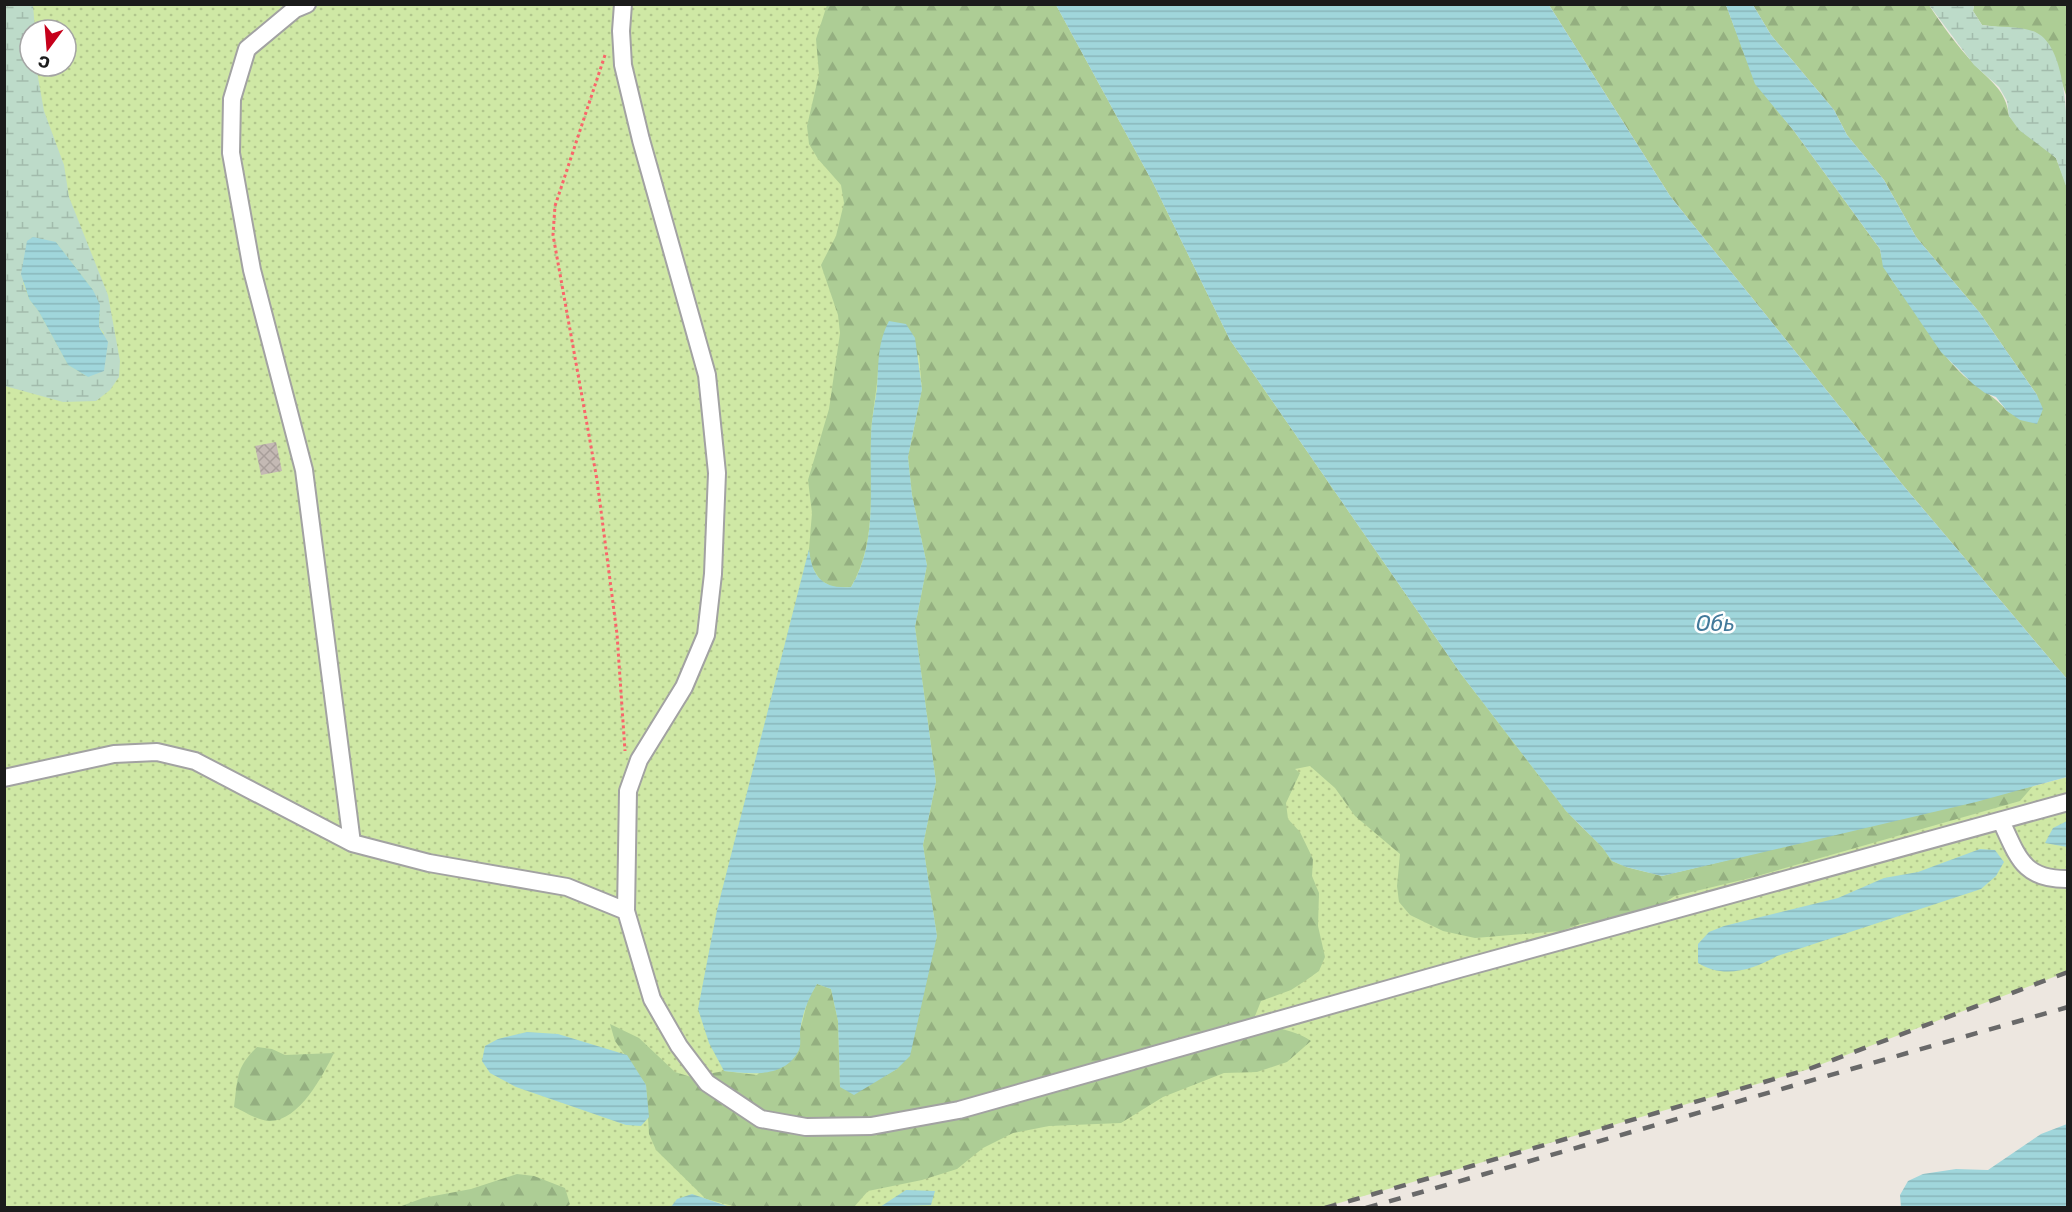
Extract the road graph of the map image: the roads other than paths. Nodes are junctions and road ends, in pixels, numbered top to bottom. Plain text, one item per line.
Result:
1 (307, 4) edge
2 (623, 4) edge
3 (4, 778) edge
4 (2067, 802) edge
5 (2001, 821) junction
6 (352, 843) junction
7 (2067, 879) edge
8 (626, 911) junction

1 - 6 street
2 - 8 street
3 - 6 street
4 - 5 street
5 - 7 street
5 - 8 street
6 - 8 street

